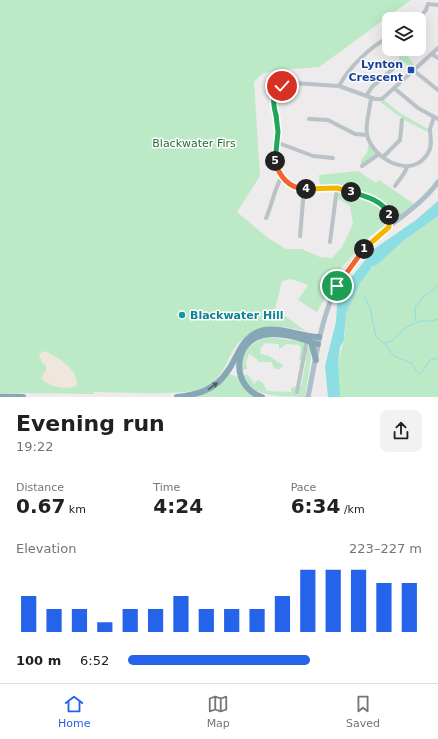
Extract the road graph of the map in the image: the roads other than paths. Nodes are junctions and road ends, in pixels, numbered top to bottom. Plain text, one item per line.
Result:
1 (438, 5) edge
2 (424, 12) edge
3 (382, 41) edge
4 (438, 48) edge
5 (432, 54) junction
6 (438, 58) edge
7 (396, 66) dead end
8 (414, 70) junction
9 (339, 86) junction
10 (394, 88) junction
11 (438, 90) edge
12 (366, 96) junction
13 (371, 98) junction
14 (436, 118) edge
15 (309, 119) dead end
16 (402, 120) dead end
17 (367, 135) junction
18 (276, 142) junction
19 (381, 155) junction
20 (333, 158) dead end
21 (362, 166) dead end
22 (407, 167) junction
23 (282, 177) junction
24 (438, 182) edge
25 (395, 186) dead end
26 (337, 188) junction
27 (304, 189) junction
28 (387, 209) junction
29 (266, 218) dead end
30 (400, 218) junction
31 (389, 227) junction
32 (300, 236) dead end
33 (330, 242) dead end
34 (309, 340) junction
35 (318, 340) junction
36 (316, 360) junction
37 (297, 392) dead end
38 (0, 397) edge
39 (23, 397) edge
40 (177, 397) edge
41 (262, 397) edge
42 (308, 397) edge

1 - 2 street
3 - 9 street
4 - 5 street
5 - 6 street
5 - 8 street
7 - 12 street
8 - 10 street
8 - 11 street
9 - 12 street
9 - 18 street
10 - 13 street
10 - 14 street
12 - 13 street
13 - 17 street
14 - 22 street
15 - 17 street
16 - 19 street
17 - 19 street
18 - 20 street
18 - 23 street
19 - 21 street
19 - 22 street
22 - 25 street
23 - 27 street
23 - 29 street
24 - 30 main road
26 - 27 street
26 - 28 street
26 - 33 street
27 - 32 street
28 - 30 street
28 - 31 street
30 - 31 main road
31 - 35 main road
34 - 35 highway
34 - 36 highway
34 - 37 street
40 -> 34 highway
34 - 41 highway
35 - 36 main road
36 - 42 main road
38 - 39 highway

